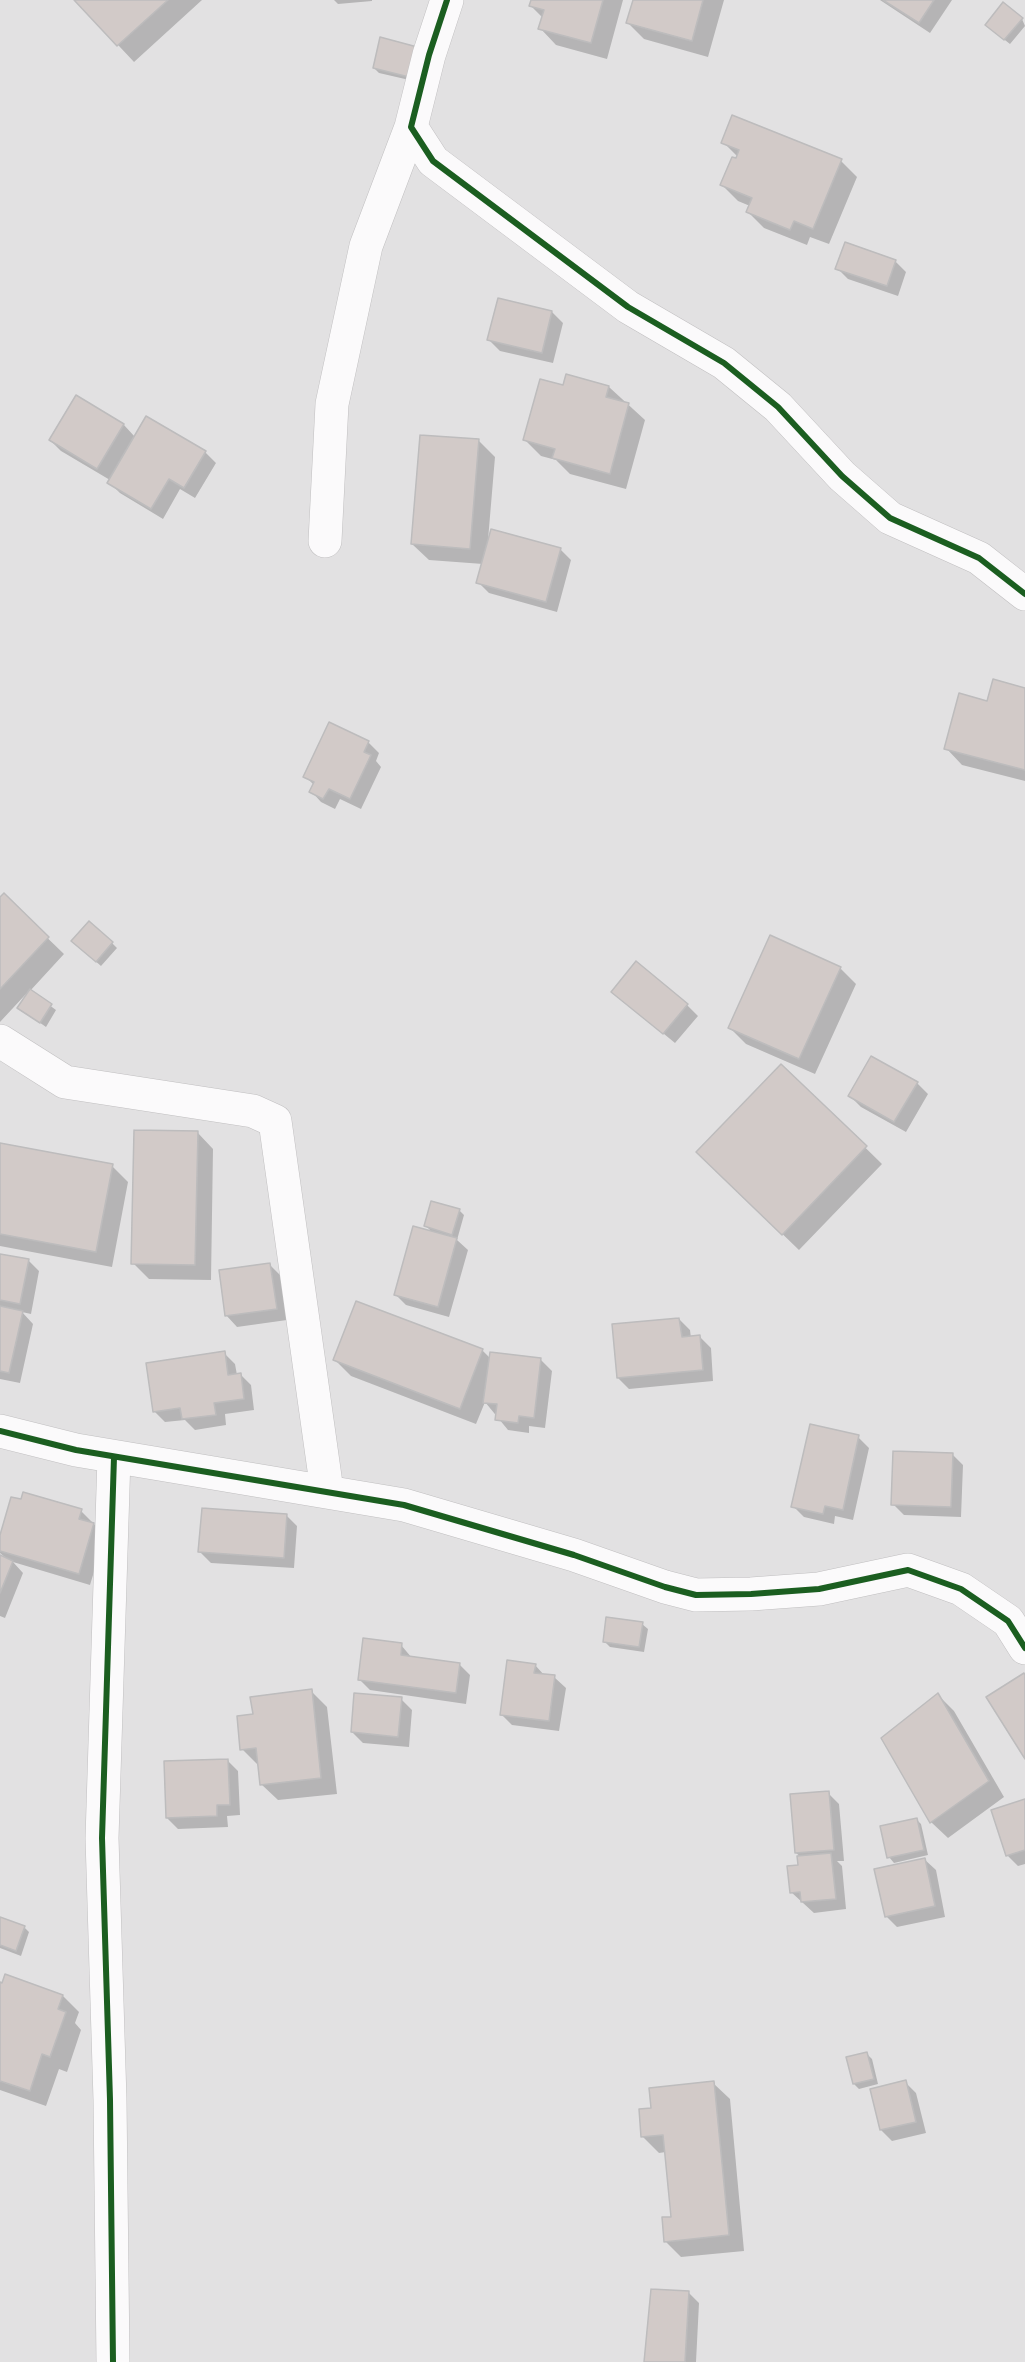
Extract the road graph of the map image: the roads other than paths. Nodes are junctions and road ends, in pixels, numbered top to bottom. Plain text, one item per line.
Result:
1 (447, 0) edge
2 (411, 127) junction
3 (325, 541) dead end
4 (1025, 594) edge
5 (0, 1041) edge
6 (0, 1431) edge
7 (114, 1456) junction
8 (327, 1491) junction
9 (1025, 1648) edge
10 (112, 2362) edge

1 - 2 street
2 - 3 street
2 - 4 street
5 - 8 street
6 - 7 street
7 - 8 street
7 - 10 street
8 - 9 street

